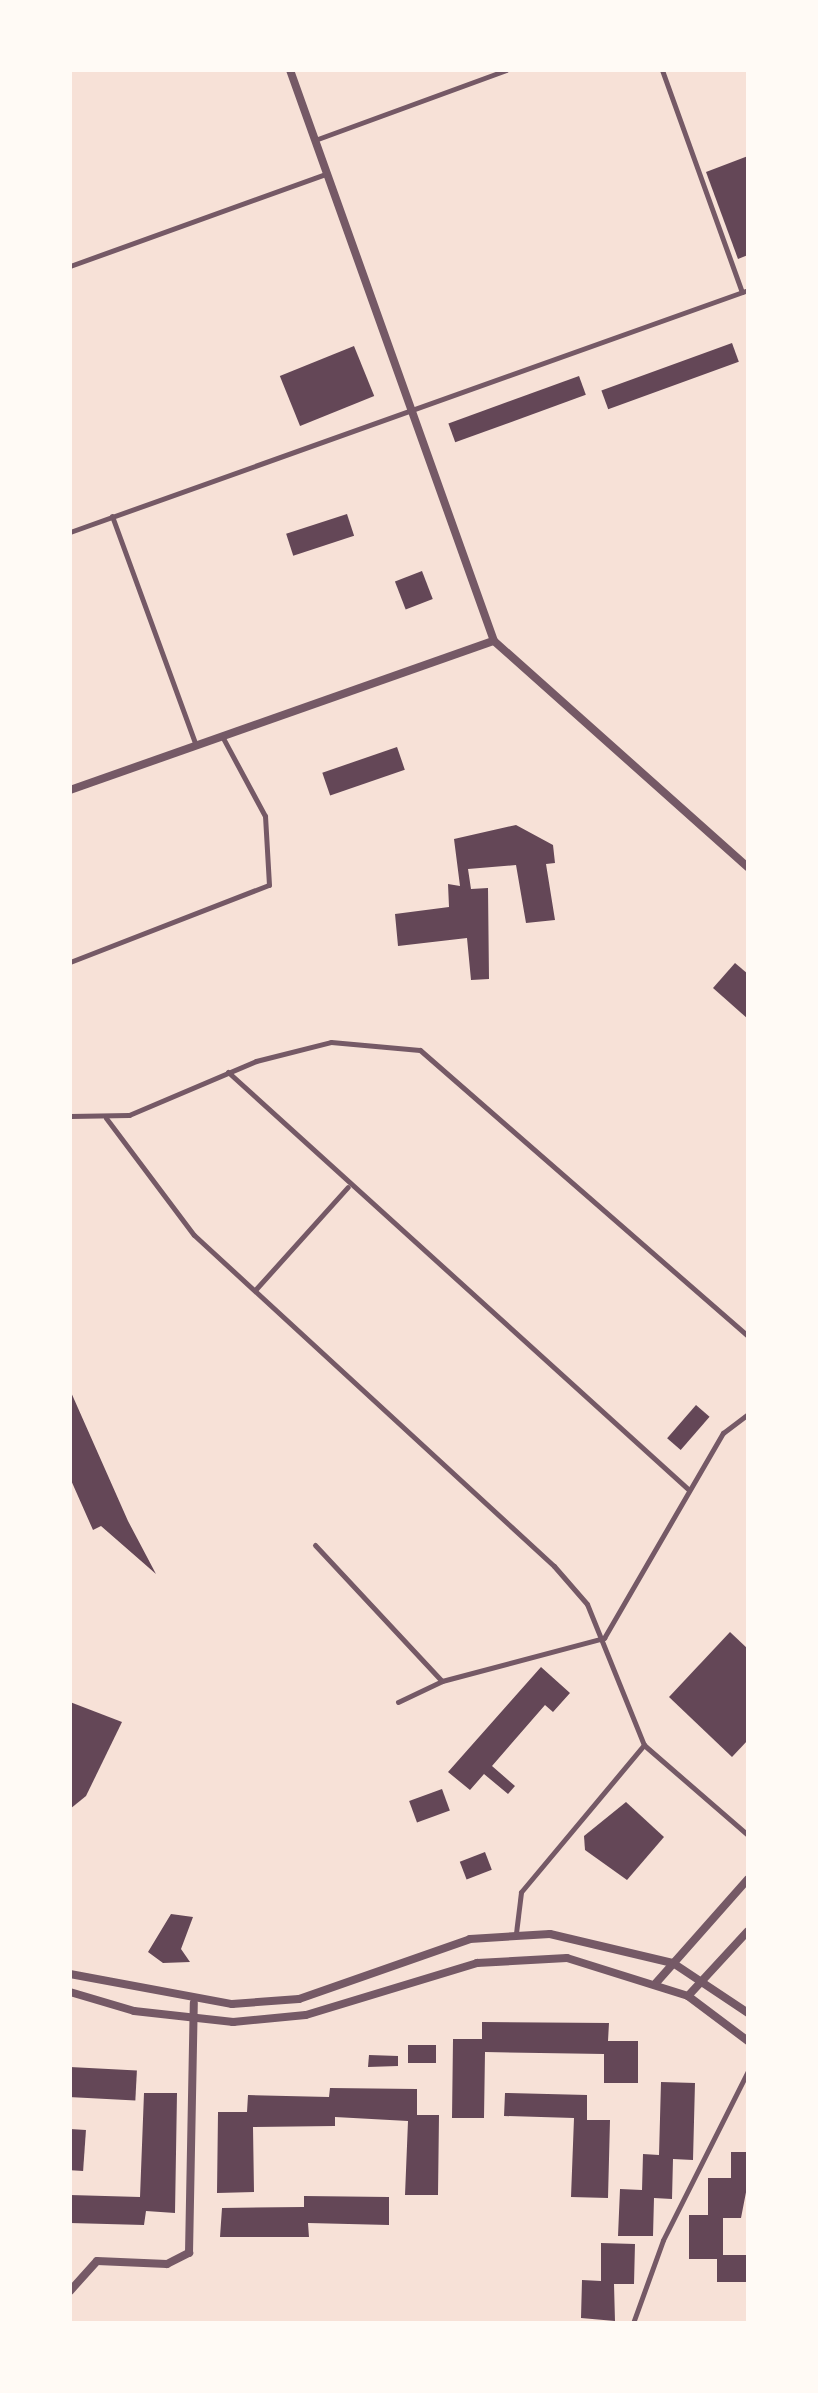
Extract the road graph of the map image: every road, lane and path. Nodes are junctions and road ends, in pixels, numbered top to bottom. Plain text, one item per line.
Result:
1 (290, 70) edge
2 (506, 70) edge
3 (662, 70) edge
4 (315, 140) junction
5 (327, 174) junction
6 (70, 266) edge
7 (745, 292) edge
8 (414, 409) junction
9 (112, 516) junction
10 (70, 532) edge
11 (494, 641) junction
12 (222, 736) junction
13 (196, 745) junction
14 (70, 790) edge
15 (748, 867) edge
16 (70, 962) edge
17 (228, 1072) junction
18 (70, 1116) edge
19 (106, 1118) junction
20 (348, 1187) junction
21 (256, 1289) junction
22 (748, 1336) edge
23 (748, 1414) edge
24 (688, 1489) junction
25 (315, 1545) dead end
26 (604, 1638) junction
27 (442, 1681) junction
28 (398, 1702) dead end
29 (644, 1746) junction
30 (748, 1834) edge
31 (748, 1878) edge
32 (748, 1931) edge
33 (516, 1933) junction
34 (673, 1962) junction
35 (70, 1974) edge
36 (705, 1976) junction
37 (656, 1982) junction
38 (70, 1992) edge
39 (688, 1996) junction
40 (194, 2003) junction
41 (748, 2014) edge
42 (192, 2021) junction
43 (748, 2040) edge
44 (748, 2071) edge
45 (70, 2292) edge
46 (632, 2323) edge

1 - 4 street
2 - 4 street
3 - 7 street
4 - 5 street
5 - 6 street
5 - 8 street
7 - 8 street
8 - 9 street
8 - 11 street
9 - 10 street
9 - 13 street
11 - 12 street
11 - 15 street
12 - 13 street
12 - 16 street
13 - 14 street
17 - 19 street
17 - 20 street
17 - 22 street
18 - 19 street
19 - 21 street
20 - 21 street
20 - 24 street
21 - 26 street
23 - 24 street
24 - 26 street
25 - 27 street
26 - 27 street
26 - 29 street
27 - 28 street
29 - 30 street
29 - 33 street
31 - 34 street
32 - 36 street
33 - 34 street
33 - 40 street
34 - 36 street
34 - 37 street
35 - 40 street
36 - 39 street
36 - 41 street
37 - 39 street
37 - 42 street
38 - 42 street
39 - 43 street
40 - 42 street
42 - 45 street
44 - 46 street

